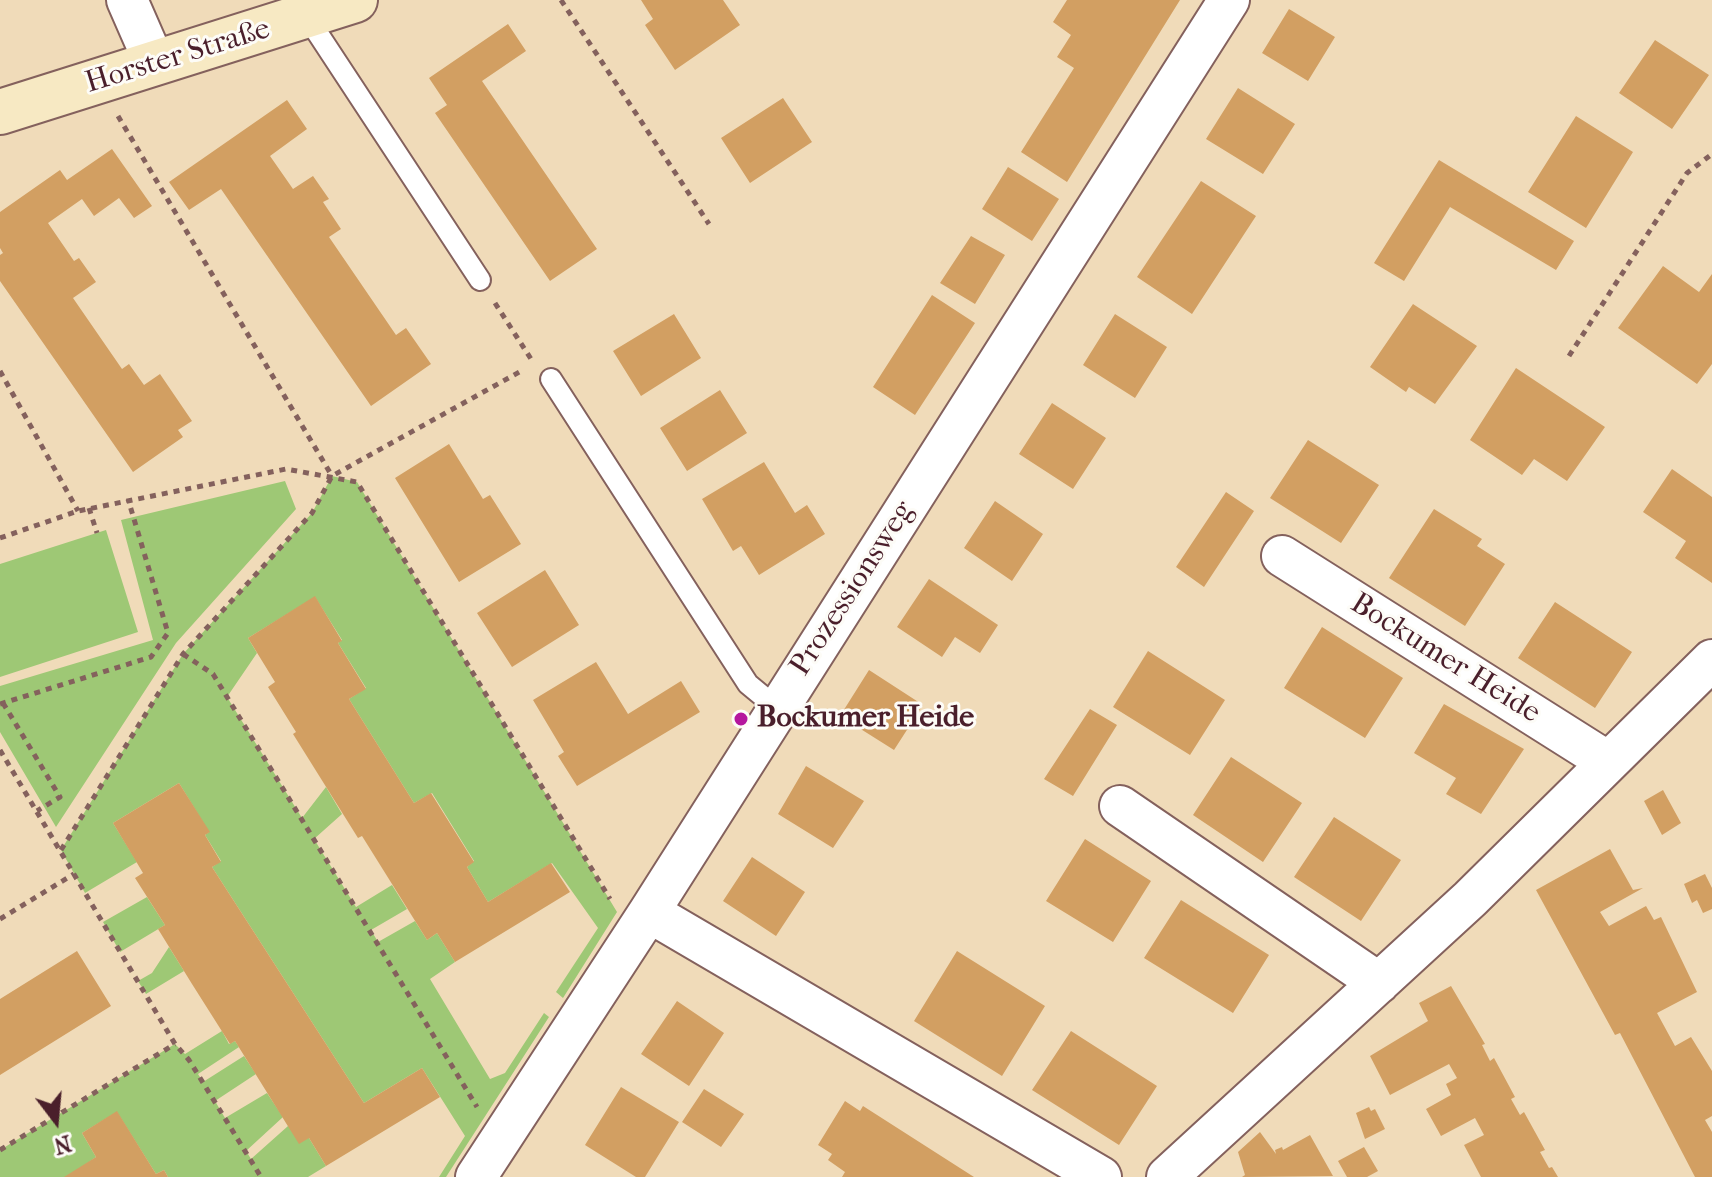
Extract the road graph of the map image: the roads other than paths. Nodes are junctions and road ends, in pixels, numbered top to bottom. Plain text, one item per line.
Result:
1 (127, 0) edge
2 (355, 0) edge
3 (1229, 0) edge
4 (307, 17) junction
5 (155, 64) junction
6 (0, 112) edge
7 (480, 280) road end
8 (551, 379) dead end
9 (1282, 556) dead end
10 (1712, 660) edge
11 (777, 708) junction
12 (1608, 762) junction
13 (1120, 806) dead end
14 (644, 919) junction
15 (1379, 983) junction
16 (476, 1177) edge
17 (1101, 1177) edge
18 (1167, 1177) edge

1 - 5 street
2 - 4 street, Horster Straße
3 - 11 street, Prozessionsweg
4 - 5 street, Horster Straße
4 - 7 lane
5 - 6 street, Horster Straße
8 - 11 lane
9 - 12 street, Bockumer Heide
10 - 12 street
11 - 14 street, Prozessionsweg
12 - 15 street
13 - 15 street
14 - 16 street, Prozessionsweg
14 - 17 street
15 - 18 street

